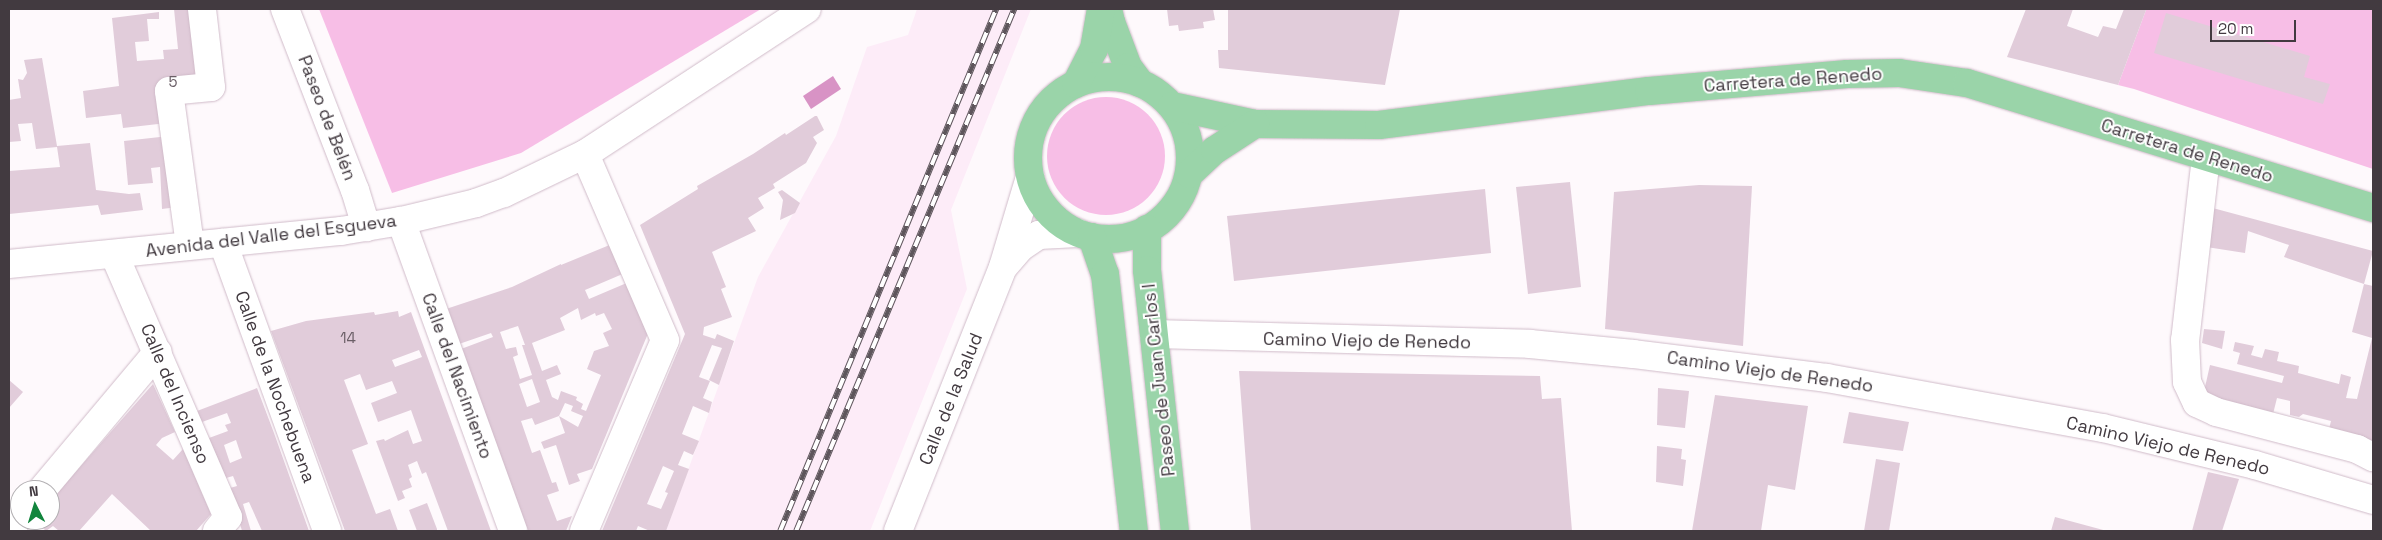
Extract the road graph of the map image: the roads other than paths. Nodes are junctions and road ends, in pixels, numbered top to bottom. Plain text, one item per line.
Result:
1 (202, 9) edge
2 (285, 9) edge
3 (807, 9) edge
4 (1101, 9) edge
5 (1108, 9) edge
6 (1140, 82) junction
7 (1076, 84) junction
8 (1172, 106) junction
9 (1255, 124) junction
10 (586, 154) junction
11 (2206, 157) junction
12 (1189, 174) junction
13 (1030, 177) junction
14 (2373, 208) edge
15 (401, 221) junction
16 (366, 227) junction
17 (1147, 230) junction
18 (1085, 235) junction
19 (223, 242) junction
20 (190, 246) junction
21 (114, 254) junction
22 (9, 264) edge
23 (1003, 267) junction
24 (1154, 334) junction
25 (158, 352) junction
26 (2373, 457) edge
27 (50, 480) edge
28 (2373, 500) edge
29 (217, 531) edge
30 (327, 531) edge
31 (513, 531) edge
32 (584, 531) edge
33 (898, 531) edge
34 (1134, 531) edge
35 (1175, 531) edge

1 - 20 street
2 - 16 street, Paseo de Belén
3 - 10 street, Avenida del Valle del Esgueva
4 - 7 main road
5 - 6 main road
6 - 7 main road
6 - 8 main road
7 - 13 main road
8 - 9 main road, Carretera de Renedo
8 - 12 main road
9 - 11 main road, Carretera de Renedo
9 - 12 main road
10 - 15 street, Avenida del Valle del Esgueva
10 - 32 street
11 - 14 main road, Carretera de Renedo
11 - 26 street
12 - 17 main road
13 - 18 main road
13 - 23 street, Calle de la Salud
15 - 16 street, Avenida del Valle del Esgueva
15 - 31 street, Calle del Nacimiento
16 - 19 street, Avenida del Valle del Esgueva
17 - 18 main road
17 - 24 main road, Paseo de Juan Carlos I
18 - 23 street, Calle de la Salud
18 - 34 main road
19 - 20 street, Avenida del Valle del Esgueva
19 - 30 street, Calle de la Nochebuena
20 - 21 street, Avenida del Valle del Esgueva
21 - 22 street, Avenida del Valle del Esgueva
21 - 25 street, Calle del Incienso
23 - 33 street, Calle de la Salud
24 - 28 street, Camino Viejo de Renedo
24 - 35 main road, Paseo de Juan Carlos I
25 - 27 street
25 - 29 street, Calle del Incienso

